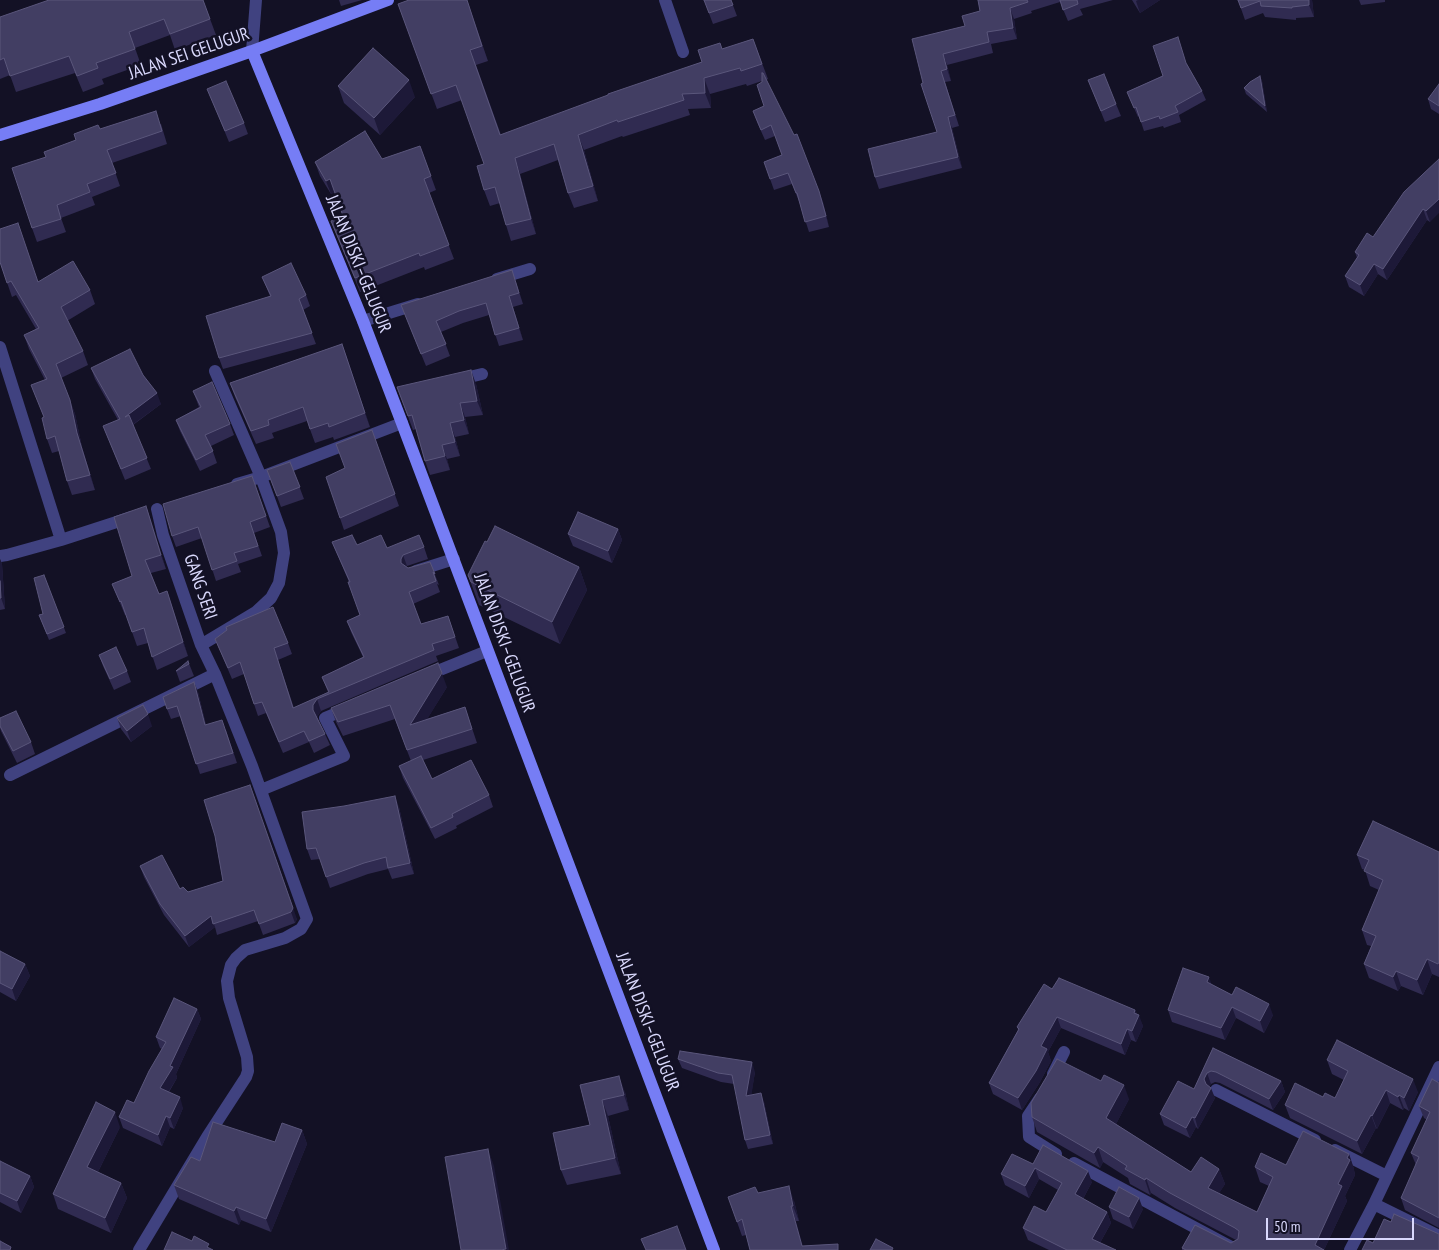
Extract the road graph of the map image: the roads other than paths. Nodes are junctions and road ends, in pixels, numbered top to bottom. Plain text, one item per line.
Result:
1 (256, 0) edge
2 (388, 0) edge
3 (665, 0) edge
4 (252, 51) junction
5 (683, 52) dead end
6 (0, 136) edge
7 (530, 269) dead end
8 (484, 283) edge
9 (428, 301) edge
10 (363, 321) junction
11 (0, 347) edge
12 (215, 371) dead end
13 (482, 374) dead end
14 (446, 382) edge
15 (402, 423) junction
16 (261, 477) junction
17 (228, 487) edge
18 (61, 540) junction
19 (0, 556) edge
20 (454, 559) junction
21 (413, 572) edge
22 (201, 645) junction
23 (488, 651) junction
24 (215, 674) junction
25 (416, 679) edge
26 (358, 704) edge
27 (10, 775) dead end
28 (261, 790) junction
29 (1064, 1052) dead end
30 (1439, 1067) edge
31 (1435, 1086) edge
32 (1216, 1090) dead end
33 (1387, 1176) junction
34 (1374, 1204) junction
35 (1439, 1236) edge
36 (139, 1250) edge
37 (714, 1250) edge
38 (1237, 1250) edge
39 (1350, 1250) edge

1 - 4 street
2 - 4 main road, JALAN SEI GELUGUR
3 - 5 street
4 - 6 main road, JALAN SEI GELUGUR
4 - 10 main road, JALAN DISKI–GELUGUR
7 - 8 street
9 - 10 street
10 - 15 main road, JALAN DISKI–GELUGUR
11 - 18 street
12 - 16 street
13 - 14 street
15 - 16 street
15 - 20 main road, JALAN DISKI–GELUGUR
16 - 17 street
16 - 22 street
18 - 19 street
18 - 22 street, GANG SERI
20 - 21 street
20 - 23 main road, JALAN DISKI–GELUGUR
22 - 24 street, GANG SERI
23 - 25 street
23 - 37 main road, JALAN DISKI–GELUGUR
24 - 27 street
24 - 28 street, GANG SERI
26 - 28 street
28 - 36 street, GANG SERI
29 - 38 street
30 - 31 street
31 - 33 street
32 - 33 street
33 - 34 street
34 - 35 street
34 - 39 street

